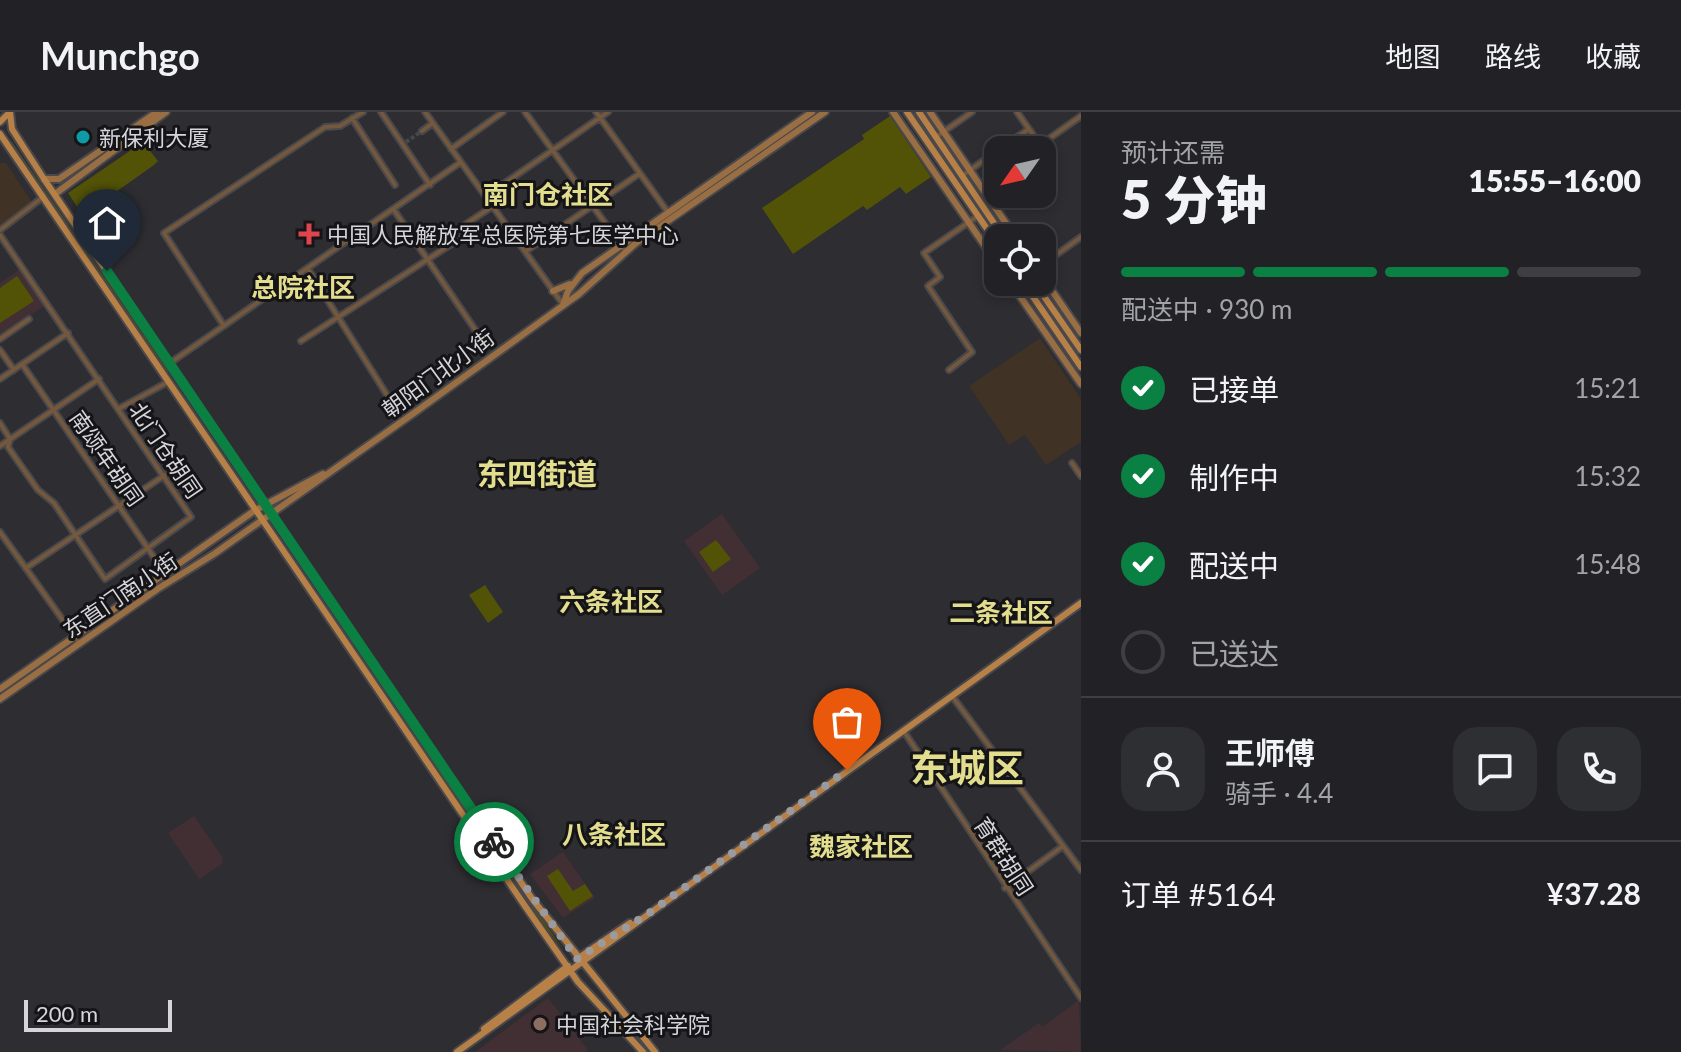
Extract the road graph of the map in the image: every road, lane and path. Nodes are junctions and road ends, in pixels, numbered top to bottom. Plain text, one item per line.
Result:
1 (10, 112) edge
2 (157, 112) edge
3 (166, 112) edge
4 (363, 112) edge
5 (381, 112) edge
6 (425, 112) edge
7 (503, 112) edge
8 (525, 112) edge
9 (596, 112) edge
10 (608, 112) edge
11 (812, 112) edge
12 (825, 112) edge
13 (893, 112) edge
14 (907, 112) edge
15 (919, 112) edge
16 (930, 112) edge
17 (972, 112) edge
18 (1017, 112) edge
19 (1081, 116) edge
20 (600, 117) junction
21 (352, 118) junction
22 (0, 122) edge
23 (433, 123) junction
24 (1029, 129) junction
25 (422, 131) tunnel mouth
26 (944, 132) junction
27 (0, 134) edge
28 (1019, 136) edge
29 (936, 137) junction
30 (451, 149) junction
31 (553, 152) junction
32 (984, 160) edge
33 (461, 162) junction
34 (969, 170) junction
35 (639, 174) junction
36 (962, 176) junction
37 (44, 179) junction
38 (395, 185) dead end
39 (430, 185) junction
40 (55, 194) junction
41 (486, 196) junction
42 (43, 197) junction
43 (493, 206) junction
44 (592, 206) junction
45 (394, 210) junction
46 (667, 211) junction
47 (978, 216) junction
48 (969, 222) junction
49 (995, 224) edge
50 (1006, 224) edge
51 (984, 225) edge
52 (0, 232) edge
53 (1081, 237) edge
54 (984, 244) edge
55 (620, 245) junction
56 (526, 252) junction
57 (626, 252) junction
58 (1056, 255) edge
59 (428, 261) junction
60 (308, 269) junction
61 (574, 282) junction
62 (553, 291) junction
63 (1020, 296) edge
64 (1033, 296) edge
65 (1044, 296) edge
66 (1056, 296) edge
67 (563, 305) junction
68 (339, 318) junction
69 (29, 319) dead end
70 (224, 326) junction
71 (68, 333) junction
72 (1081, 333) edge
73 (478, 334) dead end
74 (0, 339) edge
75 (301, 341) dead end
76 (0, 350) edge
77 (1081, 350) edge
78 (170, 363) junction
79 (22, 364) junction
80 (1081, 367) edge
81 (14, 370) junction
82 (949, 370) dead end
83 (0, 379) edge
84 (99, 379) junction
85 (168, 382) junction
86 (1081, 384) edge
87 (392, 403) dead end
88 (54, 408) junction
89 (120, 408) junction
90 (0, 423) edge
91 (10, 439) junction
92 (0, 446) edge
93 (1072, 463) dead end
94 (334, 469) junction
95 (165, 475) junction
96 (1081, 476) edge
97 (121, 504) junction
98 (266, 506) junction
99 (254, 511) junction
100 (271, 514) junction
101 (260, 521) junction
102 (0, 532) edge
103 (75, 534) junction
104 (148, 547) junction
105 (26, 568) junction
106 (164, 572) junction
107 (1081, 603) edge
108 (75, 636) junction
109 (80, 644) junction
110 (0, 689) edge
111 (952, 696) junction
112 (0, 699) edge
113 (903, 730) junction
114 (1063, 846) junction
115 (1081, 870) edge
116 (1005, 888) junction
117 (579, 961) junction
118 (569, 969) junction
119 (1081, 998) edge
120 (457, 1052) edge
121 (643, 1052) edge
122 (655, 1052) edge

1 - 22 main road
1 - 37 main road
2 - 37 main road
3 - 40 main road
4 - 21 street
5 - 39 street
6 - 23 street
7 - 30 street
8 - 31 street
9 - 20 street
10 - 20 street
11 - 46 main road, 朝阳门北小街
12 - 57 main road, 朝阳门北小街
13 - 48 main road
14 - 47 main road
15 - 29 main road
16 - 26 main road
17 - 26 street
18 - 24 street
19 - 24 street
20 - 31 street
20 - 35 street
21 - 38 street
21 - 70 street
23 - 25 street
23 - 30 street
24 - 28 street
26 - 29 street
26 - 34 main road
27 - 42 main road
29 - 36 main road
30 - 33 street
31 - 41 street
31 - 44 street
32 - 34 street
33 - 39 street
33 - 41 street
34 - 36 street
34 - 50 main road
35 - 44 street
35 - 46 street
36 - 49 main road
37 - 40 main road
39 - 45 street
40 - 78 main road
41 - 43 street
42 - 52 street
42 - 85 main road
43 - 56 street
43 - 59 street
44 - 55 street
44 - 56 street
45 - 59 street
45 - 60 street
46 - 55 main road, 朝阳门北小街
47 - 48 street
47 - 51 main road
48 - 54 main road
48 - 82 street
52 - 71 street, 北门仓胡同
53 - 58 street
55 - 57 street
55 - 61 main road, 朝阳门北小街
56 - 62 street
57 - 67 main road, 朝阳门北小街
59 - 68 street
59 - 73 street
60 - 68 street
60 - 70 street
61 - 62 main road
61 - 67 main road, 朝阳门北小街
62 - 67 street
63 - 86 main road
64 - 80 main road
65 - 77 main road
66 - 72 main road
67 - 94 main road, 朝阳门北小街
68 - 75 street
68 - 87 street
69 - 74 street
70 - 78 street
71 - 79 street
71 - 84 street, 北门仓胡同
76 - 81 street
78 - 98 main road
79 - 81 street
79 - 88 street, 南颂年胡同
81 - 83 street
84 - 88 street
84 - 89 street, 北门仓胡同
85 - 89 street
85 - 99 main road
88 - 91 street
88 - 97 street, 南颂年胡同
89 - 95 street, 北门仓胡同
90 - 91 street, 北门仓胡同
91 - 92 street
91 - 103 street, 北门仓胡同
93 - 96 street
94 - 98 main road, 朝阳门北小街
94 - 100 main road, 朝阳门北小街
95 - 97 street
95 - 104 street, 北门仓胡同
97 - 103 street
97 - 104 street, 南颂年胡同
98 - 99 main road, 东直门南小街
98 - 100 main road
99 - 101 main road
99 - 106 main road, 东直门南小街
100 - 101 main road, 东直门南小街
100 - 117 main road
101 - 109 main road, 东直门南小街
101 - 118 main road
102 - 105 street
103 - 104 street, 北门仓胡同
103 - 105 street
104 - 106 street, 南颂年胡同
105 - 108 street
106 - 108 main road, 东直门南小街
107 - 111 main road
108 - 109 street
108 - 110 main road, 东直门南小街
109 - 112 main road, 东直门南小街
111 - 113 main road
111 - 114 street
113 - 116 street, 育群胡同
113 - 117 main road
114 - 115 street
114 - 116 street
116 - 119 street, 育群胡同
117 - 118 main road
117 - 122 main road
118 - 120 main road
118 - 121 main road

